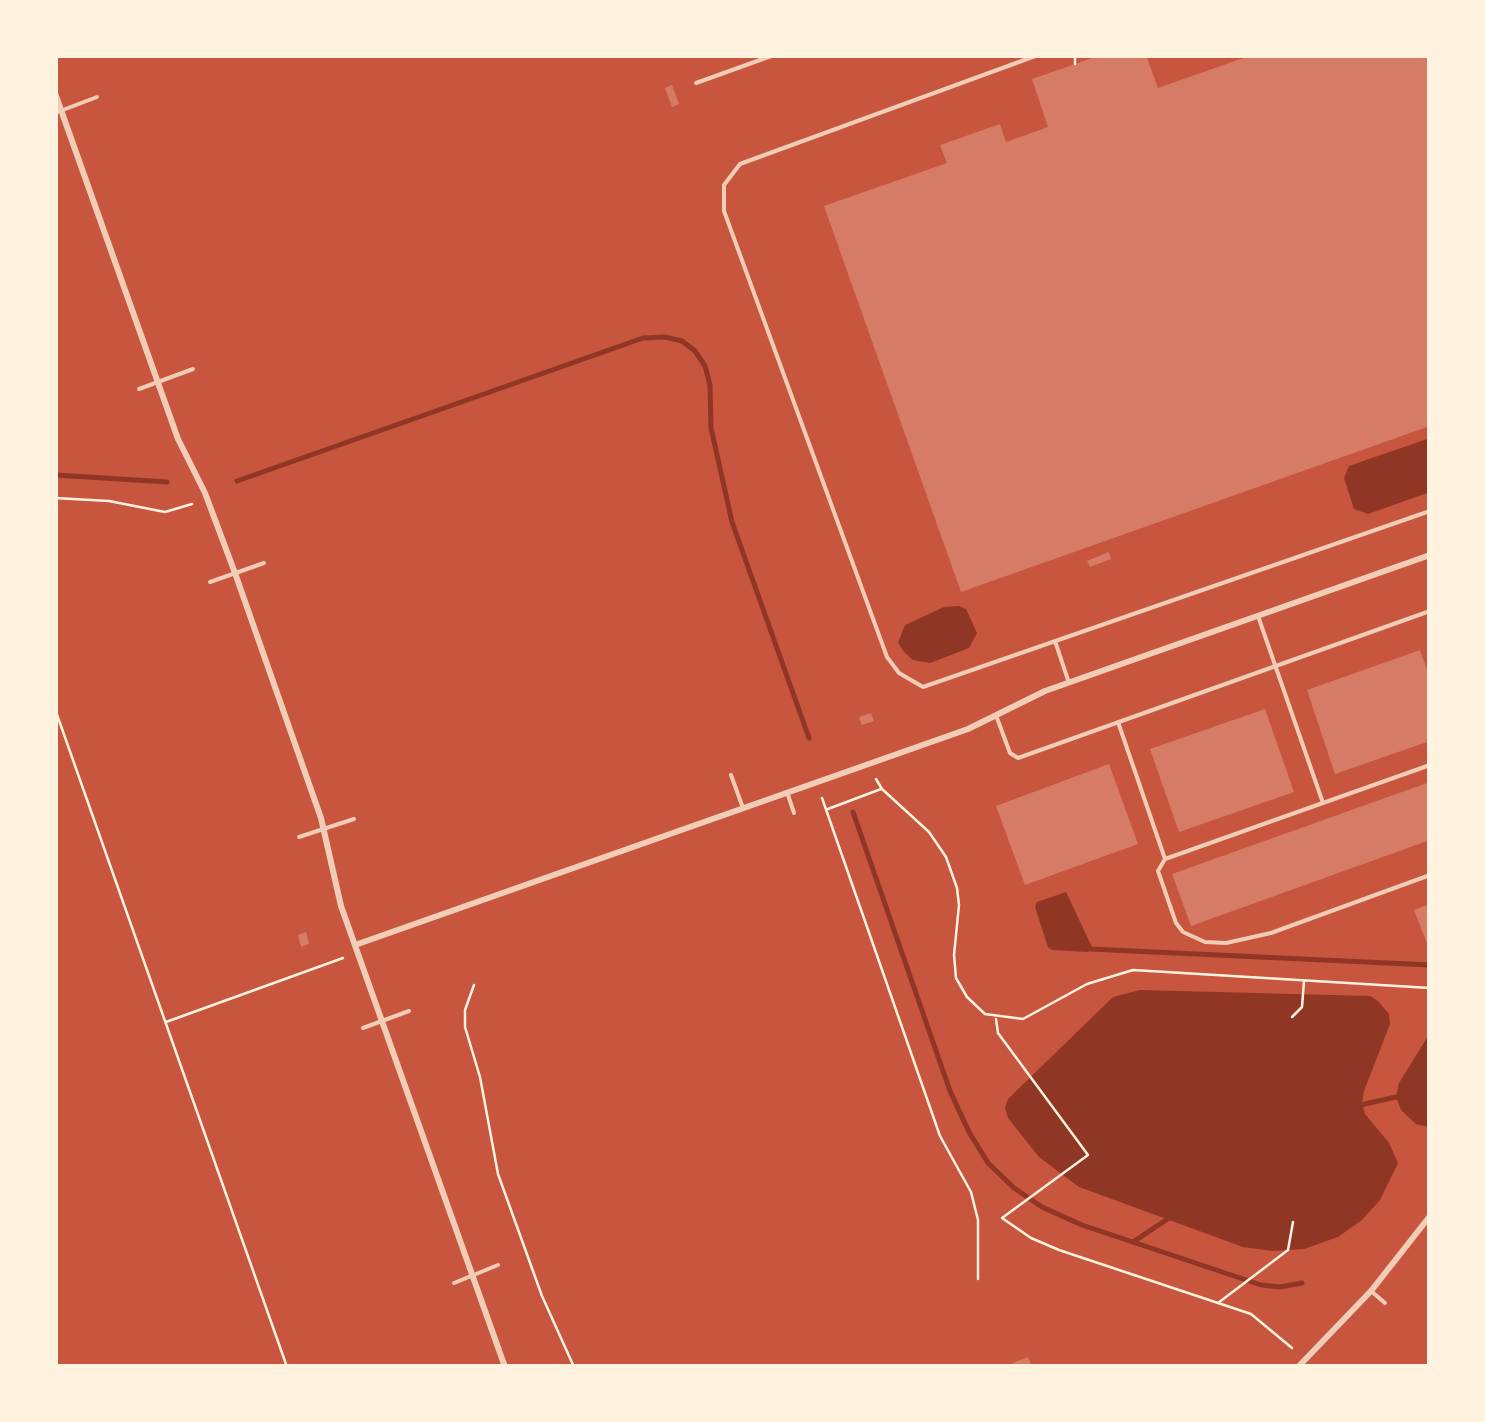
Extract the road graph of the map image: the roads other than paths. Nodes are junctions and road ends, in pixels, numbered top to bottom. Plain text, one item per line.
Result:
1 (774, 55) edge
2 (1038, 55) edge
3 (696, 83) dead end
4 (55, 93) edge
5 (97, 97) dead end
6 (58, 112) edge
7 (193, 369) dead end
8 (158, 382) junction
9 (139, 389) dead end
10 (1430, 511) edge
11 (1430, 556) edge
12 (264, 563) dead end
13 (235, 573) junction
14 (210, 582) dead end
15 (1430, 611) edge
16 (1258, 616) junction
17 (1055, 641) junction
18 (1275, 664) junction
19 (1069, 683) junction
20 (996, 717) junction
21 (1118, 721) junction
22 (1430, 765) edge
23 (732, 775) dead end
24 (787, 792) junction
25 (1324, 803) junction
26 (742, 808) junction
27 (794, 813) dead end
28 (354, 819) dead end
29 (324, 829) junction
30 (299, 837) dead end
31 (1165, 859) junction
32 (1430, 875) edge
33 (355, 945) junction
34 (408, 1012) dead end
35 (382, 1021) junction
36 (364, 1028) dead end
37 (1430, 1216) edge
38 (498, 1265) dead end
39 (472, 1276) junction
40 (454, 1283) dead end
41 (1370, 1291) junction
42 (1384, 1303) dead end
43 (505, 1367) edge
44 (1298, 1367) edge

1 - 3 lane
2 - 17 lane
4 - 6 street
5 - 6 lane
6 - 8 street
7 - 8 lane
8 - 9 lane
8 - 13 street
10 - 17 lane
11 - 16 street
12 - 13 lane
13 - 14 lane
13 - 29 street
15 - 18 lane
16 - 18 lane
16 - 19 street
17 - 19 lane
18 - 21 lane
18 - 25 lane
19 - 20 street
20 - 21 lane
20 - 24 street
21 - 31 lane
22 - 25 lane
23 - 26 lane
24 - 26 street
24 - 27 lane
25 - 31 lane
26 - 33 street
28 - 29 lane
29 - 30 lane
29 - 33 street
31 - 32 lane
33 - 35 street
34 - 35 lane
35 - 36 lane
35 - 39 street
37 - 41 street
38 - 39 lane
39 - 40 lane
39 - 43 street
41 - 42 lane
41 - 44 street

